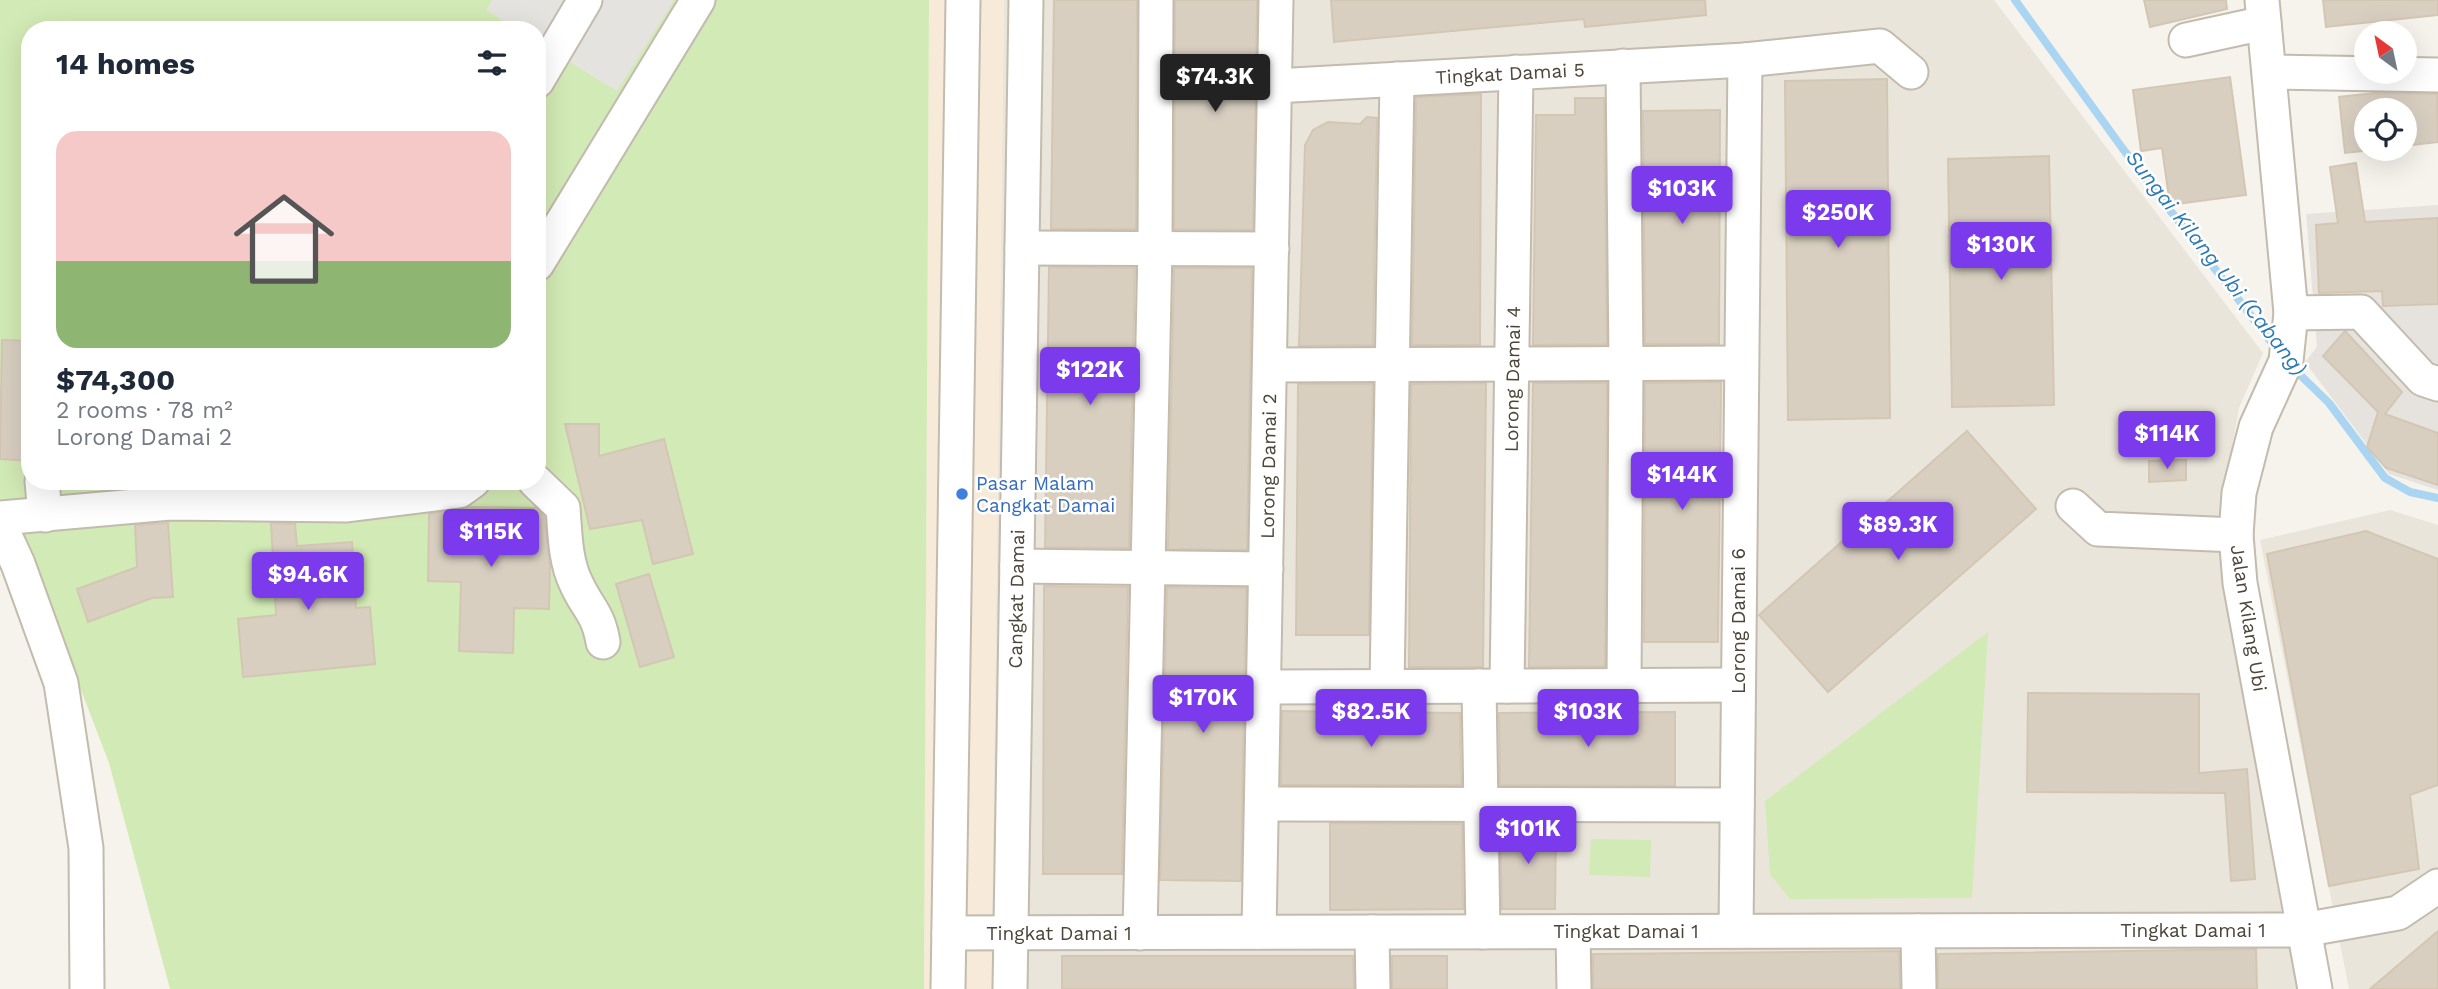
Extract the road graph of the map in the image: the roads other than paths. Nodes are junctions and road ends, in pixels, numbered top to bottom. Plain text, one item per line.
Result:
1 (585, 0) edge
2 (698, 0) edge
3 (963, 0) edge
4 (1026, 0) edge
5 (1156, 0) edge
6 (1276, 0) edge
7 (2263, 11) edge
8 (2186, 40) dead end
9 (1745, 60) junction
10 (546, 66) edge
11 (1623, 66) junction
12 (1516, 72) junction
13 (1911, 72) dead end
14 (2270, 72) junction
15 (2438, 75) edge
16 (1397, 79) junction
17 (1275, 86) junction
18 (1022, 248) junction
19 (546, 249) edge
20 (1155, 249) junction
21 (1272, 249) junction
22 (2291, 313) junction
23 (1741, 363) junction
24 (1392, 364) junction
25 (1512, 364) junction
26 (1626, 364) junction
27 (1270, 365) junction
28 (2438, 384) edge
29 (44, 490) edge
30 (460, 490) edge
31 (544, 490) edge
32 (171, 492) edge
33 (2073, 506) dead end
34 (45, 514) junction
35 (0, 518) edge
36 (0, 525) edge
37 (2236, 535) junction
38 (1017, 566) junction
39 (1149, 568) junction
40 (1266, 569) junction
41 (603, 642) dead end
42 (1623, 685) junction
43 (1738, 685) junction
44 (1387, 686) junction
45 (1493, 686) junction
46 (1264, 687) junction
47 (1262, 804) junction
48 (1481, 804) junction
49 (1737, 805) junction
50 (2438, 886) edge
51 (1918, 930) junction
52 (2303, 930) junction
53 (1736, 931) junction
54 (1259, 932) junction
55 (1372, 932) junction
56 (1483, 932) junction
57 (1573, 932) junction
58 (949, 933) junction
59 (1011, 933) junction
60 (1140, 933) junction
61 (87, 989) edge
62 (948, 989) edge
63 (1010, 989) edge
64 (1373, 989) edge
65 (1573, 989) edge
66 (1919, 989) edge
67 (2315, 989) edge

1 - 10 street
2 - 19 street
3 - 58 street
4 - 18 street, Cangkat Damai
5 - 20 street
6 - 17 street, Lorong Damai 2
7 - 8 street
7 - 14 street, Jalan Kilang Ubi
9 - 11 street, Tingkat Damai 5
9 - 13 street, Tingkat Damai 5
9 - 23 street, Lorong Damai 6
11 - 12 street, Tingkat Damai 5
11 - 26 street
12 - 16 street, Tingkat Damai 5
12 - 25 street, Lorong Damai 4
14 - 15 street
14 - 22 street, Jalan Kilang Ubi
16 - 17 street, Tingkat Damai 5
16 - 24 street
17 - 21 street, Lorong Damai 2
18 - 20 street
18 - 38 street, Cangkat Damai
20 - 21 street
20 - 39 street
21 - 27 street, Lorong Damai 2
22 - 28 street
22 - 37 street, Jalan Kilang Ubi
23 - 26 street
23 - 43 street, Lorong Damai 6
24 - 25 street
24 - 27 street
24 - 44 street
25 - 26 street
25 - 45 street, Lorong Damai 4
26 - 42 street
27 - 40 street, Lorong Damai 2
29 - 34 street
30 - 32 street
31 - 41 street
32 - 34 street
33 - 37 street
34 - 35 street
36 - 61 street
37 - 52 street, Jalan Kilang Ubi
38 - 39 street
38 - 59 street, Cangkat Damai
39 - 40 street
39 - 60 street
40 - 46 street, Lorong Damai 2
42 - 43 street
42 - 45 street
43 - 49 street, Lorong Damai 6
44 - 45 street
44 - 46 street
45 - 48 street, Lorong Damai 4
46 - 47 street, Lorong Damai 2
47 - 48 street
47 - 54 street, Lorong Damai 2
48 - 49 street
48 - 56 street, Lorong Damai 4
49 - 53 street, Lorong Damai 6
50 - 52 street, Tingkat Damai 1
51 - 52 street, Tingkat Damai 1
51 - 53 street, Tingkat Damai 1
51 - 66 street
52 - 67 street, Jalan Kilang Ubi
53 - 57 street, Tingkat Damai 1
54 - 55 street, Tingkat Damai 1
54 - 60 street, Tingkat Damai 1
55 - 56 street, Tingkat Damai 1
55 - 64 street
56 - 57 street, Tingkat Damai 1
57 - 65 street
58 - 59 street, Tingkat Damai 1
58 - 62 street
59 - 60 street, Tingkat Damai 1
59 - 63 street, Cangkat Damai

